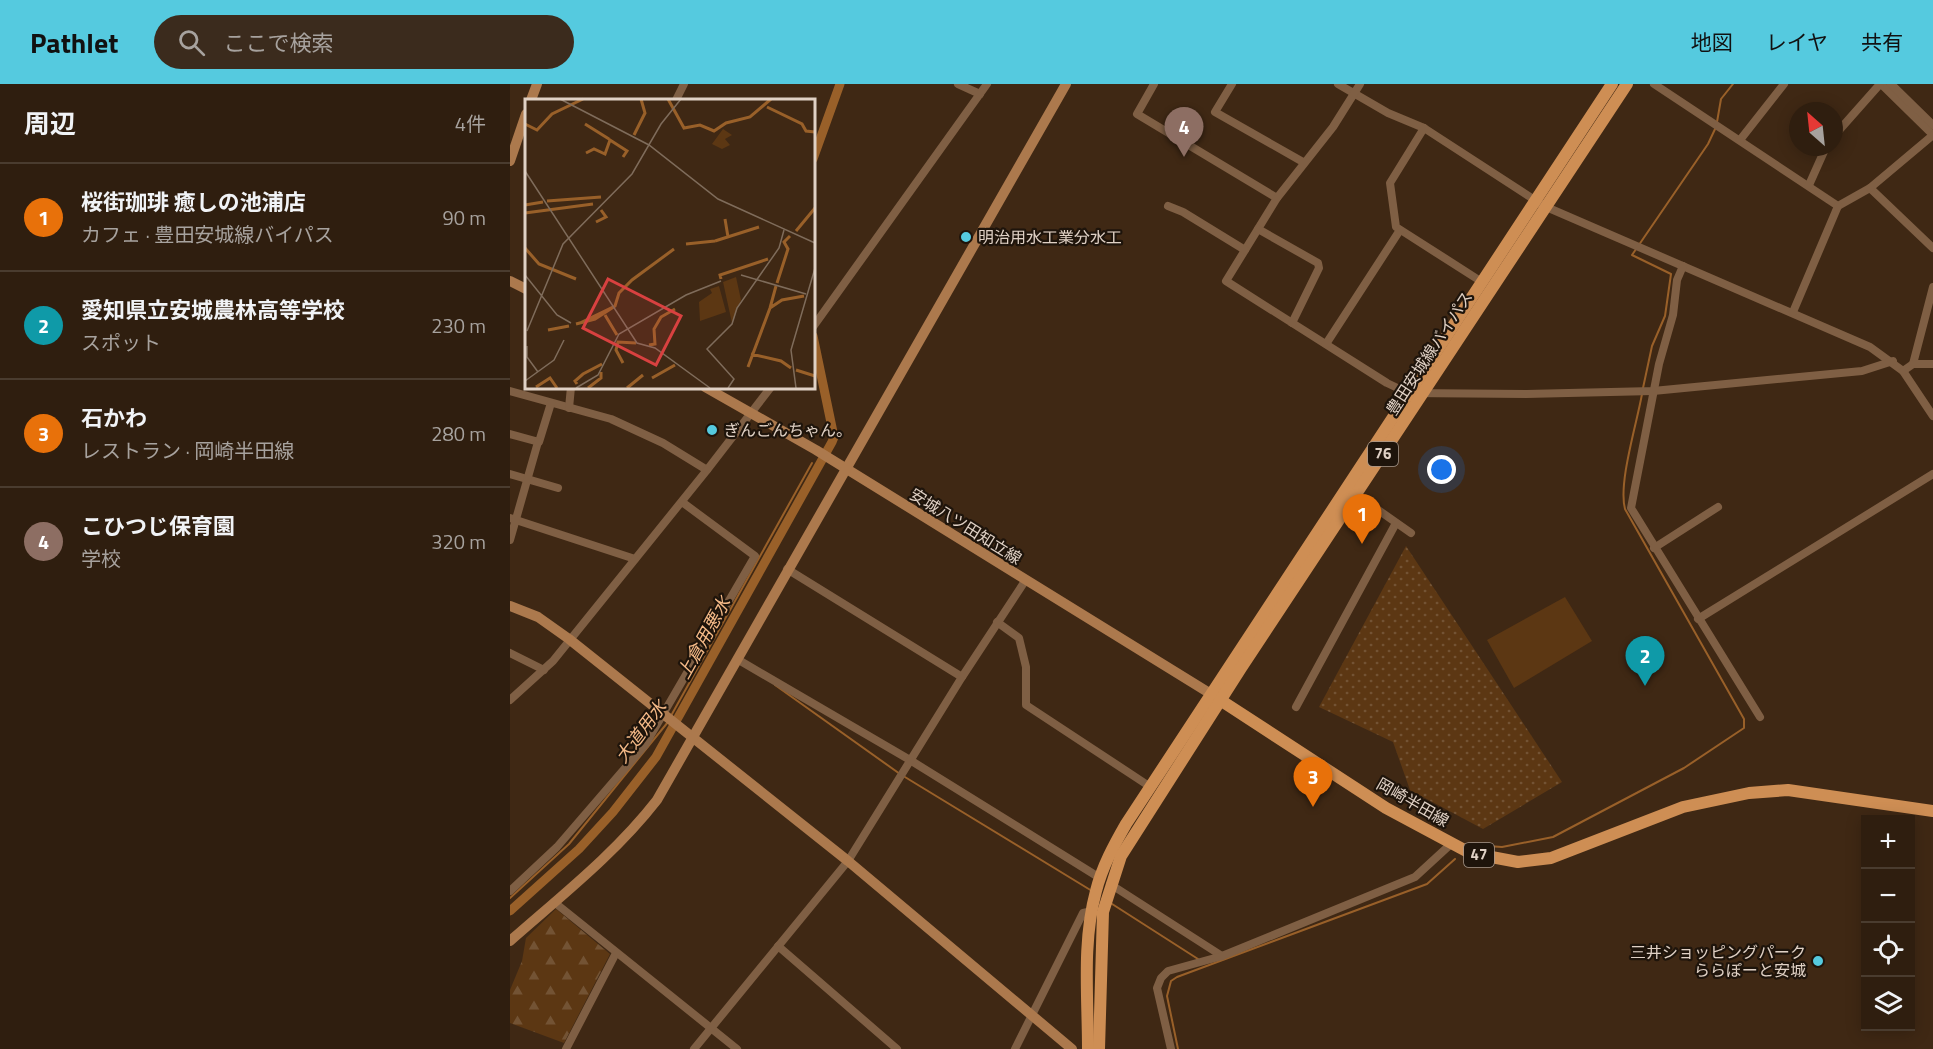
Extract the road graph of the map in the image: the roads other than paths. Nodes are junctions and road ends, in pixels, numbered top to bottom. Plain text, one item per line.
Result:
1 (537, 84) edge
2 (684, 84) edge
3 (958, 84) edge
4 (987, 84) edge
5 (1066, 84) edge
6 (1154, 84) edge
7 (1232, 84) edge
8 (1338, 84) edge
9 (1360, 84) edge
10 (1612, 84) edge
11 (1627, 84) edge
12 (1654, 84) edge
13 (1784, 84) edge
14 (1880, 84) edge
15 (1891, 84) edge
16 (1906, 84) edge
17 (1354, 93) junction
18 (980, 94) junction
19 (1897, 94) junction
20 (531, 99) edge
21 (676, 99) edge
22 (525, 117) edge
23 (1933, 125) edge
24 (1843, 126) edge
25 (1424, 128) junction
26 (1933, 135) edge
27 (1740, 140) junction
28 (1822, 156) edge
29 (510, 161) edge
30 (1303, 162) junction
31 (1809, 185) junction
32 (1870, 188) junction
33 (1277, 198) junction
34 (1540, 203) junction
35 (1168, 206) dead end
36 (1838, 206) junction
37 (1258, 228) junction
38 (1400, 230) junction
39 (1933, 248) edge
40 (1245, 250) junction
41 (1683, 266) junction
42 (510, 281) edge
43 (1482, 282) junction
44 (1933, 287) edge
45 (525, 288) edge
46 (1793, 312) junction
47 (1292, 322) junction
48 (814, 326) edge
49 (1326, 344) junction
50 (1893, 361) junction
51 (1913, 364) junction
52 (1933, 364) edge
53 (1904, 371) junction
54 (571, 388) edge
55 (707, 388) edge
56 (770, 388) edge
57 (510, 391) edge
58 (1653, 391) junction
59 (1423, 392) junction
60 (1408, 393) junction
61 (551, 403) junction
62 (569, 408) junction
63 (752, 413) junction
64 (1933, 416) edge
65 (510, 434) edge
66 (538, 442) junction
67 (845, 469) junction
68 (707, 470) junction
69 (510, 474) edge
70 (1933, 474) edge
71 (527, 479) junction
72 (1345, 487) junction
73 (558, 488) dead end
74 (1356, 495) junction
75 (682, 502) junction
76 (1718, 507) dead end
77 (512, 518) edge
78 (1396, 523) junction
79 (1411, 533) dead end
80 (510, 540) edge
81 (1654, 548) junction
82 (634, 560) junction
83 (787, 569) junction
84 (1025, 580) junction
85 (510, 606) edge
86 (1698, 619) junction
87 (997, 622) junction
88 (569, 639) junction
89 (510, 653) edge
90 (737, 659) junction
91 (544, 669) junction
92 (962, 677) junction
93 (1216, 697) junction
94 (510, 700) edge
95 (1296, 707) dead end
96 (665, 716) junction
97 (1761, 717) dead end
98 (693, 738) junction
99 (910, 760) junction
100 (1149, 786) junction
101 (1781, 791) junction
102 (1933, 811) edge
103 (1933, 819) edge
104 (1452, 843) junction
105 (848, 861) junction
106 (1105, 881) junction
107 (512, 885) edge
108 (554, 902) junction
109 (1092, 911) junction
110 (510, 941) edge
111 (778, 946) junction
112 (616, 953) junction
113 (1222, 956) junction
114 (1033, 1014) junction
115 (711, 1028) junction
116 (566, 1049) edge
117 (694, 1049) edge
118 (736, 1049) edge
119 (897, 1049) edge
120 (1015, 1049) edge
121 (1072, 1049) edge
122 (1088, 1049) edge
123 (1099, 1049) edge
124 (1171, 1049) edge

1 - 20 street
2 - 21 street
3 - 18 street
4 - 18 street
5 - 67 street
6 - 33 street
7 - 30 street
8 - 17 street
9 - 17 street
10 - 34 main road, 豊田安城線バイパス / 76
11 - 34 main road, 豊田安城線バイパス / 76
12 - 27 street
13 - 27 street
14 - 19 street
14 - 24 street
15 - 19 street
16 - 19 street
17 - 25 street
17 - 30 street
18 - 48 street
19 - 23 street
19 - 26 street
22 - 29 street
25 - 34 street
25 - 38 street
26 - 32 street
27 - 31 street
28 - 31 street
30 - 33 street
31 - 36 street
32 - 36 street
32 - 39 street
33 - 37 street
34 - 41 street
34 - 43 main road, 豊田安城線バイパス / 76
34 - 59 main road, 豊田安城線バイパス / 76
35 - 40 street
36 - 46 street
37 - 40 street
37 - 47 street
38 - 43 street
38 - 49 street
40 - 47 street
41 - 46 street
41 - 58 street
42 - 45 street
43 - 60 main road, 豊田安城線バイパス / 76
44 - 51 street
46 - 50 street
47 - 49 street
49 - 60 street
50 - 53 street
50 - 58 street
51 - 52 street
51 - 53 street
53 - 64 street
54 - 62 street
55 - 63 street, 安城八ツ田知立線
56 - 63 street
57 - 61 street
58 - 59 street
58 - 81 street
59 - 60 street
59 - 74 main road, 豊田安城線バイパス / 76
60 - 72 main road, 豊田安城線バイパス / 76
61 - 62 street
61 - 66 street
62 - 68 street
63 - 67 street, 安城八ツ田知立線
63 - 68 street
65 - 66 street
66 - 71 street
67 - 83 street
67 - 84 street, 安城八ツ田知立線
68 - 75 street
69 - 71 street
70 - 86 street
71 - 73 street
71 - 77 street
72 - 74 street
72 - 93 main road, 豊田安城線バイパス / 76
74 - 78 street
74 - 93 main road, 豊田安城線バイパス / 76
75 - 82 street
75 - 96 street
76 - 81 street
77 - 80 street
77 - 82 street
78 - 79 street
78 - 95 street
81 - 86 street
82 - 88 street
83 - 90 street
83 - 92 street
84 - 87 street
84 - 93 street, 安城八ツ田知立線
85 - 88 street
86 - 97 street
87 - 92 street
87 - 100 street
88 - 91 street
88 - 96 street
89 - 91 street
90 - 98 street
90 - 99 street
91 - 94 street
92 - 99 street
93 - 100 main road
93 - 104 main road, 岡崎半田線 / 47
93 - 106 main road
96 - 98 street
96 - 107 street
98 - 105 street
98 - 108 street
99 - 105 street
99 - 106 street
100 - 106 main road
101 - 102 main road, 岡崎半田線 / 47
101 - 103 main road, 岡崎半田線 / 47
101 - 104 main road, 岡崎半田線 / 47
104 - 113 street
105 - 111 street
105 - 114 street
106 - 109 main road
106 - 113 street
106 - 123 main road
108 - 110 street
108 - 112 street
109 - 114 street
109 - 122 main road
111 - 115 street
111 - 119 street
112 - 115 street
112 - 116 street
113 - 124 street
114 - 120 street
114 - 121 street
115 - 117 street
115 - 118 street

